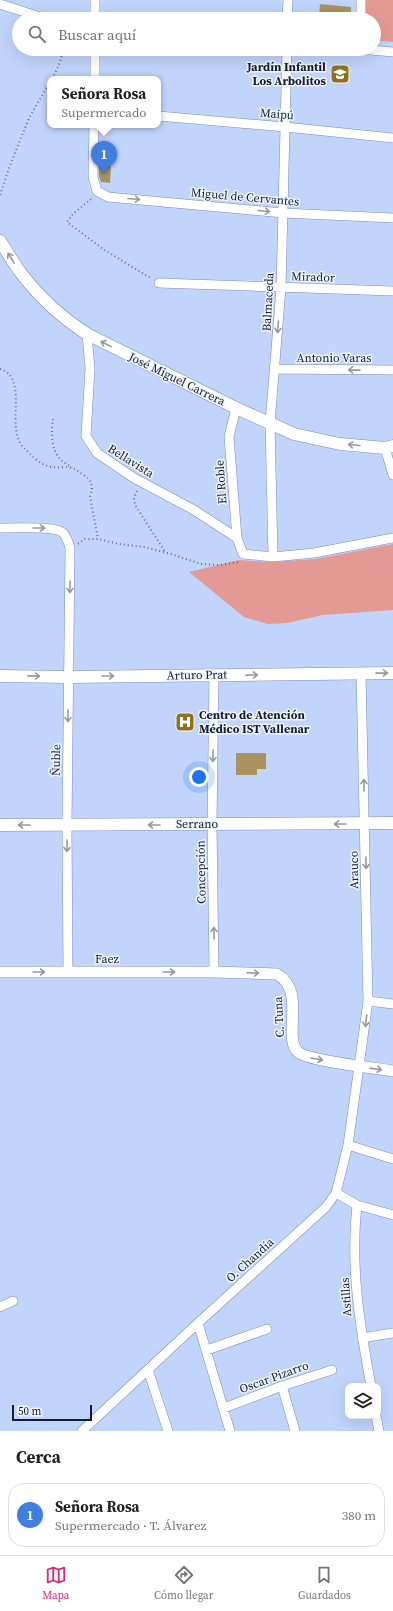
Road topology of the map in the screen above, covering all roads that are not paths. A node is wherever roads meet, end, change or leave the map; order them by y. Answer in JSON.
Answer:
{"nodes":[{"id":1,"x":95,"y":0,"type":"edge"},
{"id":2,"x":288,"y":0,"type":"edge"},
{"id":3,"x":361,"y":0,"type":"edge"},
{"id":4,"x":0,"y":4,"type":"edge"},
{"id":5,"x":25,"y":12,"type":"edge"},
{"id":6,"x":95,"y":12,"type":"edge"},
{"id":7,"x":287,"y":12,"type":"edge"},
{"id":8,"x":361,"y":12,"type":"edge"},
{"id":9,"x":381,"y":51,"type":"edge"},
{"id":10,"x":393,"y":52,"type":"edge"},
{"id":11,"x":95,"y":56,"type":"edge"},
{"id":12,"x":287,"y":56,"type":"edge"},
{"id":13,"x":95,"y":76,"type":"edge"},
{"id":14,"x":161,"y":116,"type":"edge"},
{"id":15,"x":285,"y":127,"type":"junction"},
{"id":16,"x":94,"y":128,"type":"edge"},
{"id":17,"x":393,"y":138,"type":"edge"},
{"id":18,"x":283,"y":213,"type":"junction"},
{"id":19,"x":393,"y":218,"type":"edge"},
{"id":20,"x":0,"y":241,"type":"edge"},
{"id":21,"x":160,"y":284,"type":"road end"},
{"id":22,"x":281,"y":288,"type":"junction"},
{"id":23,"x":393,"y":291,"type":"edge"},
{"id":24,"x":87,"y":334,"type":"junction"},
{"id":25,"x":275,"y":369,"type":"junction"},
{"id":26,"x":393,"y":370,"type":"edge"},
{"id":27,"x":236,"y":408,"type":"junction"},
{"id":28,"x":270,"y":423,"type":"junction"},
{"id":29,"x":389,"y":447,"type":"edge"},
{"id":30,"x":393,"y":475,"type":"edge"},
{"id":31,"x":0,"y":528,"type":"edge"},
{"id":32,"x":237,"y":538,"type":"junction"},
{"id":33,"x":393,"y":538,"type":"edge"},
{"id":34,"x":273,"y":557,"type":"junction"},
{"id":35,"x":361,"y":673,"type":"junction"},
{"id":36,"x":393,"y":673,"type":"edge"},
{"id":37,"x":214,"y":675,"type":"junction"},
{"id":38,"x":0,"y":676,"type":"edge"},
{"id":39,"x":69,"y":677,"type":"junction"},
{"id":40,"x":393,"y":823,"type":"edge"},
{"id":41,"x":212,"y":824,"type":"junction"},
{"id":42,"x":365,"y":824,"type":"junction"},
{"id":43,"x":0,"y":825,"type":"edge"},
{"id":44,"x":67,"y":825,"type":"junction"},
{"id":45,"x":0,"y":972,"type":"edge"},
{"id":46,"x":68,"y":972,"type":"junction"},
{"id":47,"x":214,"y":972,"type":"junction"},
{"id":48,"x":368,"y":1001,"type":"junction"},
{"id":49,"x":393,"y":1004,"type":"edge"},
{"id":50,"x":360,"y":1066,"type":"junction"},
{"id":51,"x":393,"y":1071,"type":"edge"},
{"id":52,"x":348,"y":1145,"type":"junction"},
{"id":53,"x":393,"y":1159,"type":"edge"},
{"id":54,"x":336,"y":1193,"type":"junction"},
{"id":55,"x":357,"y":1205,"type":"junction"},
{"id":56,"x":393,"y":1215,"type":"edge"},
{"id":57,"x":13,"y":1301,"type":"dead end"},
{"id":58,"x":0,"y":1308,"type":"edge"},
{"id":59,"x":198,"y":1323,"type":"junction"},
{"id":60,"x":267,"y":1329,"type":"dead end"},
{"id":61,"x":393,"y":1332,"type":"edge"},
{"id":62,"x":362,"y":1338,"type":"junction"},
{"id":63,"x":207,"y":1350,"type":"junction"},
{"id":64,"x":148,"y":1370,"type":"junction"},
{"id":65,"x":332,"y":1370,"type":"dead end"},
{"id":66,"x":370,"y":1383,"type":"edge"},
{"id":67,"x":282,"y":1386,"type":"junction"},
{"id":68,"x":224,"y":1408,"type":"junction"},
{"id":69,"x":377,"y":1419,"type":"edge"},
{"id":70,"x":82,"y":1431,"type":"edge"},
{"id":71,"x":168,"y":1431,"type":"edge"},
{"id":72,"x":230,"y":1431,"type":"edge"},
{"id":73,"x":295,"y":1431,"type":"edge"},
{"id":74,"x":379,"y":1431,"type":"edge"}],
"edges":[{"from":1,"to":6,"type":"street"},
{"from":2,"to":7,"type":"street"},
{"from":3,"to":8,"type":"street"},
{"from":4,"to":5,"type":"street"},
{"from":9,"to":10,"type":"street"},
{"from":11,"to":13,"type":"street"},
{"from":12,"to":15,"type":"street","name":"Balmaceda"},
{"from":14,"to":15,"type":"street","name":"Maipú"},
{"from":15,"to":17,"type":"street","name":"Maipú"},
{"from":15,"to":18,"type":"street","name":"Balmaceda"},
{"from":16,"to":18,"type":"street","name":"Miguel de Cervantes","one_way":true},
{"from":18,"to":19,"type":"street","name":"Miguel de Cervantes"},
{"from":18,"to":22,"type":"street","name":"Balmaceda"},
{"from":24,"to":20,"type":"main road","name":"José Miguel Carrera","one_way":true},
{"from":21,"to":22,"type":"street","name":"Mirador"},
{"from":22,"to":23,"type":"street","name":"Mirador"},
{"from":22,"to":25,"type":"street","name":"Balmaceda","one_way":true},
{"from":27,"to":24,"type":"main road","name":"José Miguel Carrera","one_way":true},
{"from":24,"to":32,"type":"street","name":"Bellavista"},
{"from":26,"to":25,"type":"street","name":"Antonio Varas","one_way":true},
{"from":25,"to":28,"type":"street","name":"Balmaceda"},
{"from":27,"to":28,"type":"main road","name":"José Miguel Carrera"},
{"from":27,"to":32,"type":"street","name":"El Roble"},
{"from":29,"to":28,"type":"main road","name":"José Miguel Carrera","one_way":true},
{"from":28,"to":34,"type":"street","name":"Balmaceda"},
{"from":29,"to":30,"type":"street"},
{"from":31,"to":39,"type":"street","name":"Ñuble","one_way":true},
{"from":32,"to":34,"type":"street","name":"El Roble"},
{"from":33,"to":34,"type":"street"},
{"from":35,"to":36,"type":"main road","name":"Arturo Prat","one_way":true},
{"from":37,"to":35,"type":"main road","name":"Arturo Prat","one_way":true},
{"from":42,"to":35,"type":"street","name":"Arauco","one_way":true},
{"from":39,"to":37,"type":"main road","name":"Arturo Prat","one_way":true},
{"from":37,"to":41,"type":"street","name":"Concepción","one_way":true},
{"from":38,"to":39,"type":"main road","name":"Arturo Prat","one_way":true},
{"from":39,"to":44,"type":"street","name":"Ñuble","one_way":true},
{"from":40,"to":42,"type":"main road","name":"Serrano"},
{"from":42,"to":41,"type":"main road","name":"Serrano","one_way":true},
{"from":41,"to":44,"type":"main road","name":"Serrano","one_way":true},
{"from":47,"to":41,"type":"street","name":"Concepción","one_way":true},
{"from":42,"to":48,"type":"street","name":"Arauco","one_way":true},
{"from":44,"to":43,"type":"main road","name":"Serrano","one_way":true},
{"from":44,"to":46,"type":"street","name":"Ñuble","one_way":true},
{"from":45,"to":46,"type":"street","name":"Faez","one_way":true},
{"from":46,"to":47,"type":"street","name":"Faez","one_way":true},
{"from":47,"to":50,"type":"street","name":"C. Tuna","one_way":true},
{"from":48,"to":49,"type":"street"},
{"from":48,"to":50,"type":"street","name":"Arauco","one_way":true},
{"from":50,"to":51,"type":"street","name":"C. Tuna","one_way":true},
{"from":50,"to":52,"type":"street","name":"O. Chandía"},
{"from":52,"to":53,"type":"street"},
{"from":52,"to":54,"type":"street","name":"O. Chandía"},
{"from":54,"to":55,"type":"street"},
{"from":54,"to":59,"type":"street","name":"O. Chandía"},
{"from":55,"to":56,"type":"street"},
{"from":55,"to":62,"type":"street","name":"Astillas"},
{"from":57,"to":58,"type":"street"},
{"from":59,"to":63,"type":"street"},
{"from":59,"to":64,"type":"street","name":"O. Chandía"},
{"from":60,"to":63,"type":"street"},
{"from":61,"to":62,"type":"street"},
{"from":62,"to":66,"type":"street","name":"Astillas"},
{"from":63,"to":68,"type":"street"},
{"from":64,"to":70,"type":"street","name":"O. Chandía"},
{"from":64,"to":71,"type":"street"},
{"from":65,"to":67,"type":"street","name":"Oscar Pizarro"},
{"from":67,"to":68,"type":"street","name":"Oscar Pizarro"},
{"from":67,"to":73,"type":"street"},
{"from":68,"to":72,"type":"street"},
{"from":69,"to":74,"type":"street"}]}
